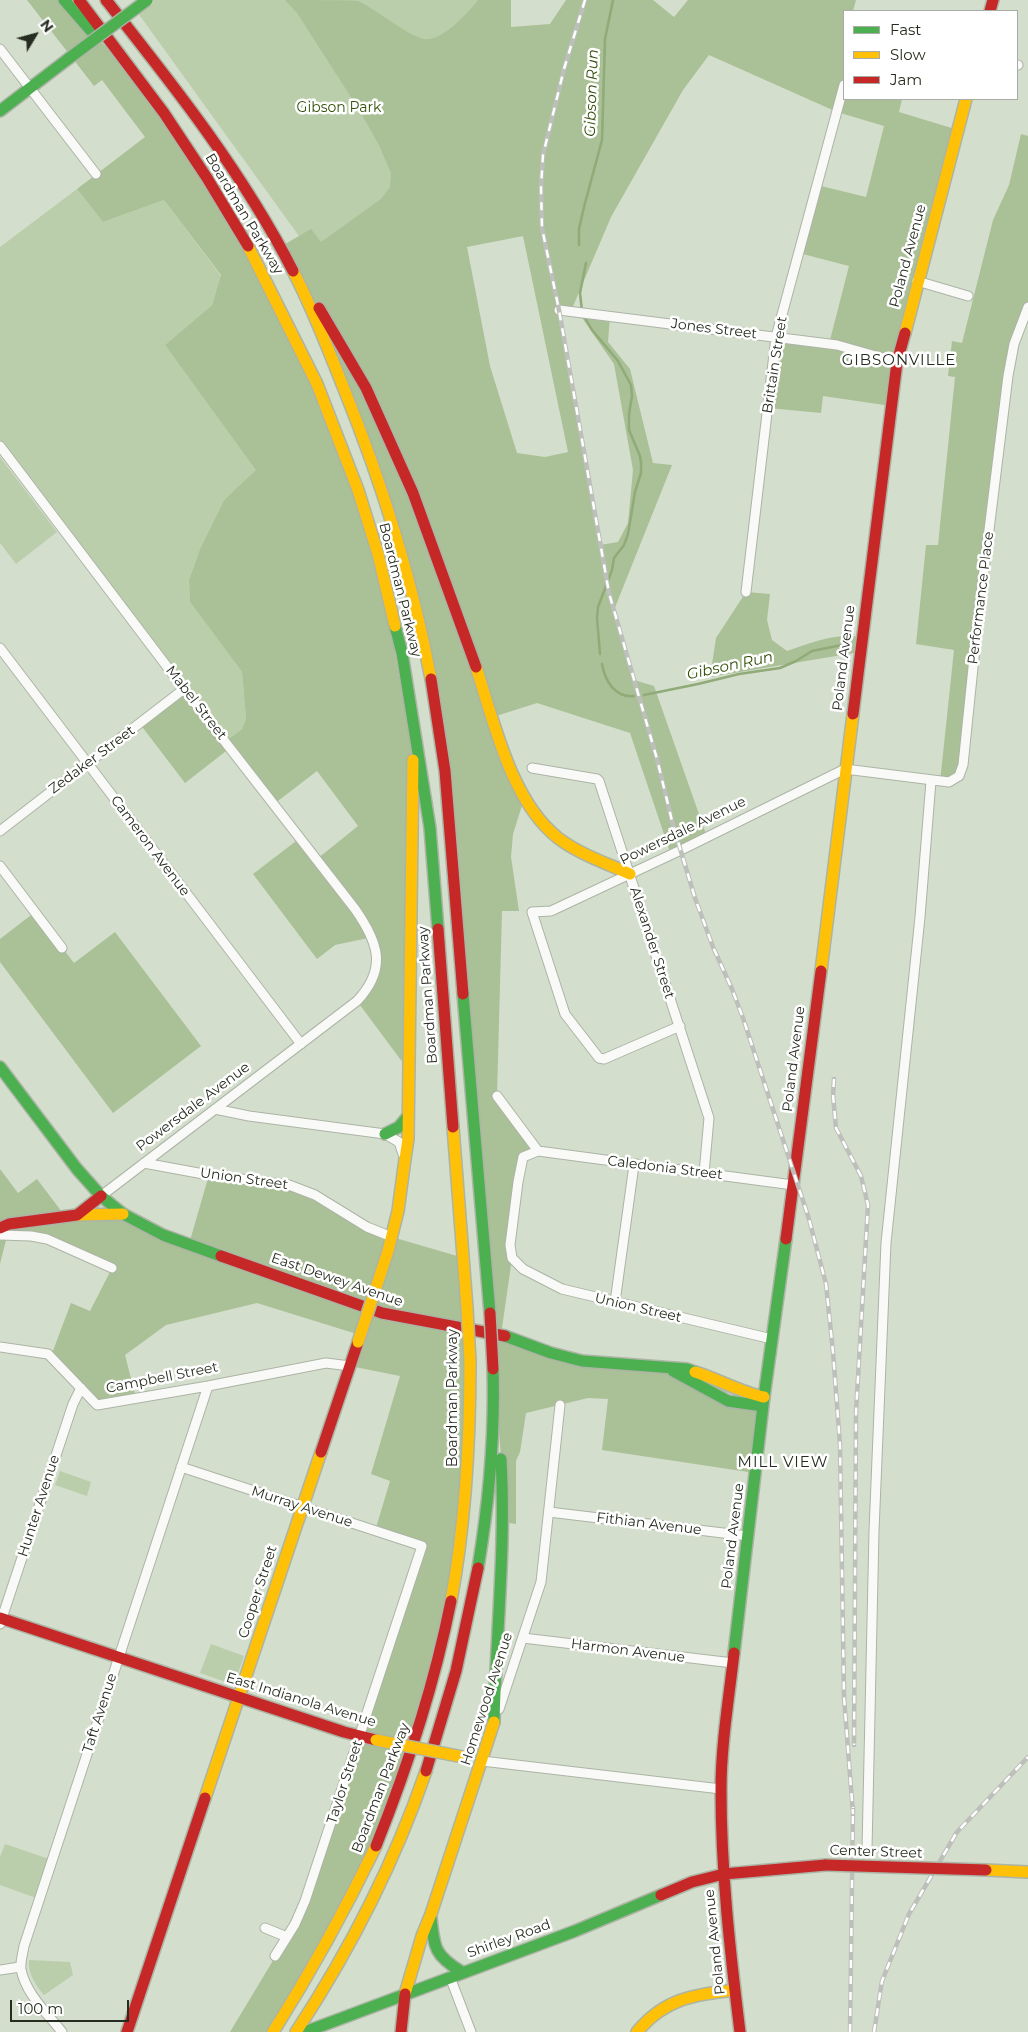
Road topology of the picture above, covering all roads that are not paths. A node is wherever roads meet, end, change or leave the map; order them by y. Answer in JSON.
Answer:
{"nodes":[{"id":1,"x":64,"y":0,"type":"edge"},
{"id":2,"x":79,"y":0,"type":"edge"},
{"id":3,"x":106,"y":0,"type":"edge"},
{"id":4,"x":112,"y":0,"type":"edge"},
{"id":5,"x":147,"y":0,"type":"edge"},
{"id":6,"x":132,"y":33,"type":"junction"},
{"id":7,"x":0,"y":49,"type":"edge"},
{"id":8,"x":30,"y":88,"type":"junction"},
{"id":9,"x":843,"y":89,"type":"edge"},
{"id":10,"x":966,"y":100,"type":"edge"},
{"id":11,"x":0,"y":111,"type":"edge"},
{"id":12,"x":164,"y":114,"type":"junction"},
{"id":13,"x":96,"y":174,"type":"dead end"},
{"id":14,"x":275,"y":238,"type":"junction"},
{"id":15,"x":917,"y":281,"type":"junction"},
{"id":16,"x":968,"y":296,"type":"dead end"},
{"id":17,"x":1028,"y":307,"type":"edge"},
{"id":18,"x":559,"y":310,"type":"dead end"},
{"id":19,"x":776,"y":337,"type":"junction"},
{"id":20,"x":896,"y":362,"type":"junction"},
{"id":21,"x":0,"y":446,"type":"edge"},
{"id":22,"x":746,"y":592,"type":"dead end"},
{"id":23,"x":0,"y":648,"type":"edge"},
{"id":24,"x":184,"y":689,"type":"junction"},
{"id":25,"x":410,"y":698,"type":"junction"},
{"id":26,"x":88,"y":764,"type":"junction"},
{"id":27,"x":532,"y":768,"type":"dead end"},
{"id":28,"x":845,"y":769,"type":"junction"},
{"id":29,"x":931,"y":781,"type":"junction"},
{"id":30,"x":0,"y":831,"type":"edge"},
{"id":31,"x":0,"y":866,"type":"edge"},
{"id":32,"x":630,"y":874,"type":"junction"},
{"id":33,"x":62,"y":948,"type":"dead end"},
{"id":34,"x":376,"y":966,"type":"joint"},
{"id":35,"x":680,"y":1026,"type":"junction"},
{"id":36,"x":301,"y":1044,"type":"junction"},
{"id":37,"x":0,"y":1067,"type":"edge"},
{"id":38,"x":497,"y":1096,"type":"dead end"},
{"id":39,"x":215,"y":1109,"type":"junction"},
{"id":40,"x":408,"y":1116,"type":"junction"},
{"id":41,"x":385,"y":1134,"type":"junction"},
{"id":42,"x":538,"y":1151,"type":"junction"},
{"id":43,"x":405,"y":1159,"type":"junction"},
{"id":44,"x":144,"y":1163,"type":"junction"},
{"id":45,"x":634,"y":1164,"type":"junction"},
{"id":46,"x":704,"y":1174,"type":"junction"},
{"id":47,"x":793,"y":1185,"type":"junction"},
{"id":48,"x":101,"y":1196,"type":"junction"},
{"id":49,"x":123,"y":1214,"type":"junction"},
{"id":50,"x":77,"y":1215,"type":"junction"},
{"id":51,"x":0,"y":1228,"type":"edge"},
{"id":52,"x":0,"y":1236,"type":"edge"},
{"id":53,"x":392,"y":1237,"type":"junction"},
{"id":54,"x":112,"y":1268,"type":"dead end"},
{"id":55,"x":615,"y":1302,"type":"junction"},
{"id":56,"x":772,"y":1339,"type":"junction"},
{"id":57,"x":0,"y":1347,"type":"edge"},
{"id":58,"x":350,"y":1366,"type":"junction"},
{"id":59,"x":667,"y":1368,"type":"junction"},
{"id":60,"x":494,"y":1384,"type":"junction"},
{"id":61,"x":208,"y":1386,"type":"junction"},
{"id":62,"x":81,"y":1388,"type":"junction"},
{"id":63,"x":764,"y":1401,"type":"junction"},
{"id":64,"x":560,"y":1405,"type":"dead end"},
{"id":65,"x":182,"y":1467,"type":"junction"},
{"id":66,"x":303,"y":1507,"type":"junction"},
{"id":67,"x":549,"y":1512,"type":"junction"},
{"id":68,"x":748,"y":1536,"type":"junction"},
{"id":69,"x":422,"y":1546,"type":"joint"},
{"id":70,"x":1,"y":1620,"type":"edge"},
{"id":71,"x":523,"y":1638,"type":"junction"},
{"id":72,"x":119,"y":1658,"type":"junction"},
{"id":73,"x":733,"y":1663,"type":"junction"},
{"id":74,"x":239,"y":1697,"type":"junction"},
{"id":75,"x":494,"y":1722,"type":"junction"},
{"id":76,"x":360,"y":1736,"type":"junction"},
{"id":77,"x":482,"y":1761,"type":"junction"},
{"id":78,"x":721,"y":1789,"type":"junction"},
{"id":79,"x":867,"y":1849,"type":"dead end"},
{"id":80,"x":1028,"y":1872,"type":"edge"},
{"id":81,"x":724,"y":1874,"type":"junction"},
{"id":82,"x":431,"y":1914,"type":"junction"},
{"id":83,"x":265,"y":1928,"type":"dead end"},
{"id":84,"x":287,"y":1937,"type":"junction"},
{"id":85,"x":275,"y":1956,"type":"dead end"},
{"id":86,"x":20,"y":1967,"type":"junction"},
{"id":87,"x":0,"y":1970,"type":"edge"},
{"id":88,"x":462,"y":1972,"type":"junction"},
{"id":89,"x":450,"y":1976,"type":"junction"},
{"id":90,"x":735,"y":1990,"type":"junction"},
{"id":91,"x":405,"y":1994,"type":"junction"},
{"id":92,"x":62,"y":2032,"type":"edge"},
{"id":93,"x":127,"y":2032,"type":"edge"},
{"id":94,"x":273,"y":2032,"type":"edge"},
{"id":95,"x":296,"y":2032,"type":"edge"},
{"id":96,"x":304,"y":2032,"type":"edge"},
{"id":97,"x":401,"y":2032,"type":"edge"},
{"id":98,"x":471,"y":2032,"type":"edge"},
{"id":99,"x":637,"y":2032,"type":"edge"},
{"id":100,"x":740,"y":2032,"type":"edge"}],
"edges":[{"from":1,"to":12,"type":"main road"},
{"from":2,"to":12,"type":"main road","name":"Boardman Parkway"},
{"from":3,"to":6,"type":"main road","name":"Boardman Parkway"},
{"from":4,"to":6,"type":"main road"},
{"from":5,"to":8,"type":"main road","bridge":true},
{"from":6,"to":14,"type":"main road","name":"Boardman Parkway"},
{"from":7,"to":8,"type":"street"},
{"from":8,"to":11,"type":"main road"},
{"from":8,"to":13,"type":"street"},
{"from":9,"to":19,"type":"street","name":"Brittain Street"},
{"from":10,"to":15,"type":"main road","name":"Poland Avenue"},
{"from":12,"to":25,"type":"main road","name":"Boardman Parkway"},
{"from":14,"to":32,"type":"main road"},
{"from":14,"to":60,"type":"main road","name":"Boardman Parkway","bridge":true},
{"from":15,"to":16,"type":"street"},
{"from":15,"to":20,"type":"main road","name":"Poland Avenue"},
{"from":17,"to":29,"type":"street","name":"Performance Place"},
{"from":18,"to":19,"type":"street","name":"Jones Street"},
{"from":19,"to":20,"type":"street","name":"Jones Street"},
{"from":19,"to":22,"type":"street","name":"Brittain Street"},
{"from":20,"to":28,"type":"main road","name":"Poland Avenue"},
{"from":21,"to":24,"type":"street","name":"Mabel Street"},
{"from":23,"to":26,"type":"street","name":"Cameron Avenue"},
{"from":24,"to":26,"type":"street","name":"Zedaker Street"},
{"from":24,"to":34,"type":"street","name":"Mabel Street"},
{"from":25,"to":40,"type":"main road","name":"Cooper Street"},
{"from":25,"to":94,"type":"main road","name":"Boardman Parkway","bridge":true},
{"from":26,"to":30,"type":"street","name":"Zedaker Street"},
{"from":26,"to":36,"type":"street","name":"Cameron Avenue"},
{"from":27,"to":32,"type":"street","name":"Alexander Street"},
{"from":28,"to":29,"type":"street","name":"Performance Place"},
{"from":28,"to":32,"type":"street","name":"Powersdale Avenue"},
{"from":28,"to":47,"type":"main road","name":"Poland Avenue"},
{"from":29,"to":79,"type":"street"},
{"from":31,"to":33,"type":"street"},
{"from":32,"to":35,"type":"street","name":"Alexander Street"},
{"from":32,"to":35,"type":"street","name":"Powersdale Avenue"},
{"from":34,"to":36,"type":"street","name":"Powersdale Avenue"},
{"from":35,"to":46,"type":"street","name":"Alexander Street"},
{"from":36,"to":39,"type":"street","name":"Powersdale Avenue"},
{"from":37,"to":48,"type":"main road","name":"East Dewey Avenue"},
{"from":38,"to":42,"type":"street"},
{"from":39,"to":41,"type":"street"},
{"from":39,"to":44,"type":"street","name":"Powersdale Avenue"},
{"from":40,"to":41,"type":"main road"},
{"from":40,"to":43,"type":"main road","name":"Cooper Street"},
{"from":41,"to":43,"type":"street"},
{"from":42,"to":45,"type":"street","name":"Caledonia Street"},
{"from":42,"to":55,"type":"street","name":"Union Street"},
{"from":43,"to":53,"type":"main road","name":"Cooper Street"},
{"from":44,"to":48,"type":"street","name":"Powersdale Avenue"},
{"from":44,"to":53,"type":"street","name":"Union Street"},
{"from":45,"to":46,"type":"street","name":"Caledonia Street"},
{"from":45,"to":55,"type":"street"},
{"from":46,"to":47,"type":"street","name":"Caledonia Street"},
{"from":47,"to":56,"type":"main road","name":"Poland Avenue"},
{"from":48,"to":49,"type":"main road","name":"East Dewey Avenue"},
{"from":48,"to":50,"type":"main road","name":"Powersdale Avenue"},
{"from":49,"to":50,"type":"main road"},
{"from":49,"to":59,"type":"main road","name":"East Dewey Avenue"},
{"from":50,"to":51,"type":"main road"},
{"from":52,"to":54,"type":"street"},
{"from":53,"to":58,"type":"main road","name":"Cooper Street","bridge":true},
{"from":55,"to":56,"type":"street","name":"Union Street"},
{"from":56,"to":63,"type":"main road","name":"Poland Avenue"},
{"from":57,"to":62,"type":"street","name":"Campbell Street"},
{"from":58,"to":61,"type":"street","name":"Campbell Street"},
{"from":58,"to":66,"type":"main road","name":"Cooper Street"},
{"from":59,"to":63,"type":"main road","name":"East Dewey Avenue"},
{"from":59,"to":63,"type":"main road"},
{"from":60,"to":75,"type":"main road"},
{"from":60,"to":95,"type":"main road","name":"Boardman Parkway"},
{"from":61,"to":62,"type":"street","name":"Campbell Street"},
{"from":61,"to":65,"type":"street","name":"Taft Avenue"},
{"from":62,"to":70,"type":"street","name":"Hunter Avenue"},
{"from":63,"to":68,"type":"main road","name":"Poland Avenue"},
{"from":64,"to":67,"type":"street","name":"Homewood Avenue"},
{"from":65,"to":66,"type":"street","name":"Murray Avenue"},
{"from":65,"to":72,"type":"street","name":"Taft Avenue"},
{"from":66,"to":69,"type":"street","name":"Murray Avenue"},
{"from":66,"to":74,"type":"main road","name":"Cooper Street"},
{"from":67,"to":68,"type":"street","name":"Fithian Avenue"},
{"from":67,"to":71,"type":"street","name":"Homewood Avenue"},
{"from":68,"to":73,"type":"main road","name":"Poland Avenue"},
{"from":69,"to":76,"type":"street","name":"Taylor Street"},
{"from":70,"to":72,"type":"main road","name":"East Indianola Avenue"},
{"from":71,"to":73,"type":"street","name":"Harmon Avenue"},
{"from":71,"to":75,"type":"street","name":"Homewood Avenue"},
{"from":72,"to":74,"type":"main road","name":"East Indianola Avenue"},
{"from":72,"to":86,"type":"street","name":"Taft Avenue"},
{"from":73,"to":78,"type":"main road","name":"Poland Avenue"},
{"from":74,"to":76,"type":"main road","name":"East Indianola Avenue"},
{"from":74,"to":93,"type":"main road","name":"Cooper Street"},
{"from":75,"to":77,"type":"main road","name":"Homewood Avenue"},
{"from":76,"to":77,"type":"main road","name":"East Indianola Avenue","bridge":true},
{"from":76,"to":84,"type":"street","name":"Taylor Street"},
{"from":77,"to":78,"type":"street","name":"East Indianola Avenue"},
{"from":77,"to":82,"type":"main road","name":"Homewood Avenue"},
{"from":78,"to":81,"type":"main road","name":"Poland Avenue"},
{"from":80,"to":81,"type":"main road","name":"Center Street","bridge":true},
{"from":81,"to":88,"type":"main road","name":"Shirley Road"},
{"from":81,"to":90,"type":"main road","name":"Poland Avenue"},
{"from":82,"to":88,"type":"main road"},
{"from":82,"to":91,"type":"main road","name":"Homewood Avenue"},
{"from":83,"to":84,"type":"street"},
{"from":84,"to":85,"type":"street","name":"Taylor Street"},
{"from":86,"to":87,"type":"street"},
{"from":86,"to":92,"type":"street"},
{"from":88,"to":89,"type":"main road","name":"Shirley Road"},
{"from":89,"to":91,"type":"main road","name":"Shirley Road"},
{"from":89,"to":98,"type":"street"},
{"from":90,"to":99,"type":"main road"},
{"from":90,"to":100,"type":"main road","name":"Poland Avenue"},
{"from":91,"to":96,"type":"main road","name":"Shirley Road"},
{"from":91,"to":97,"type":"main road","name":"Homewood Avenue"}]}
